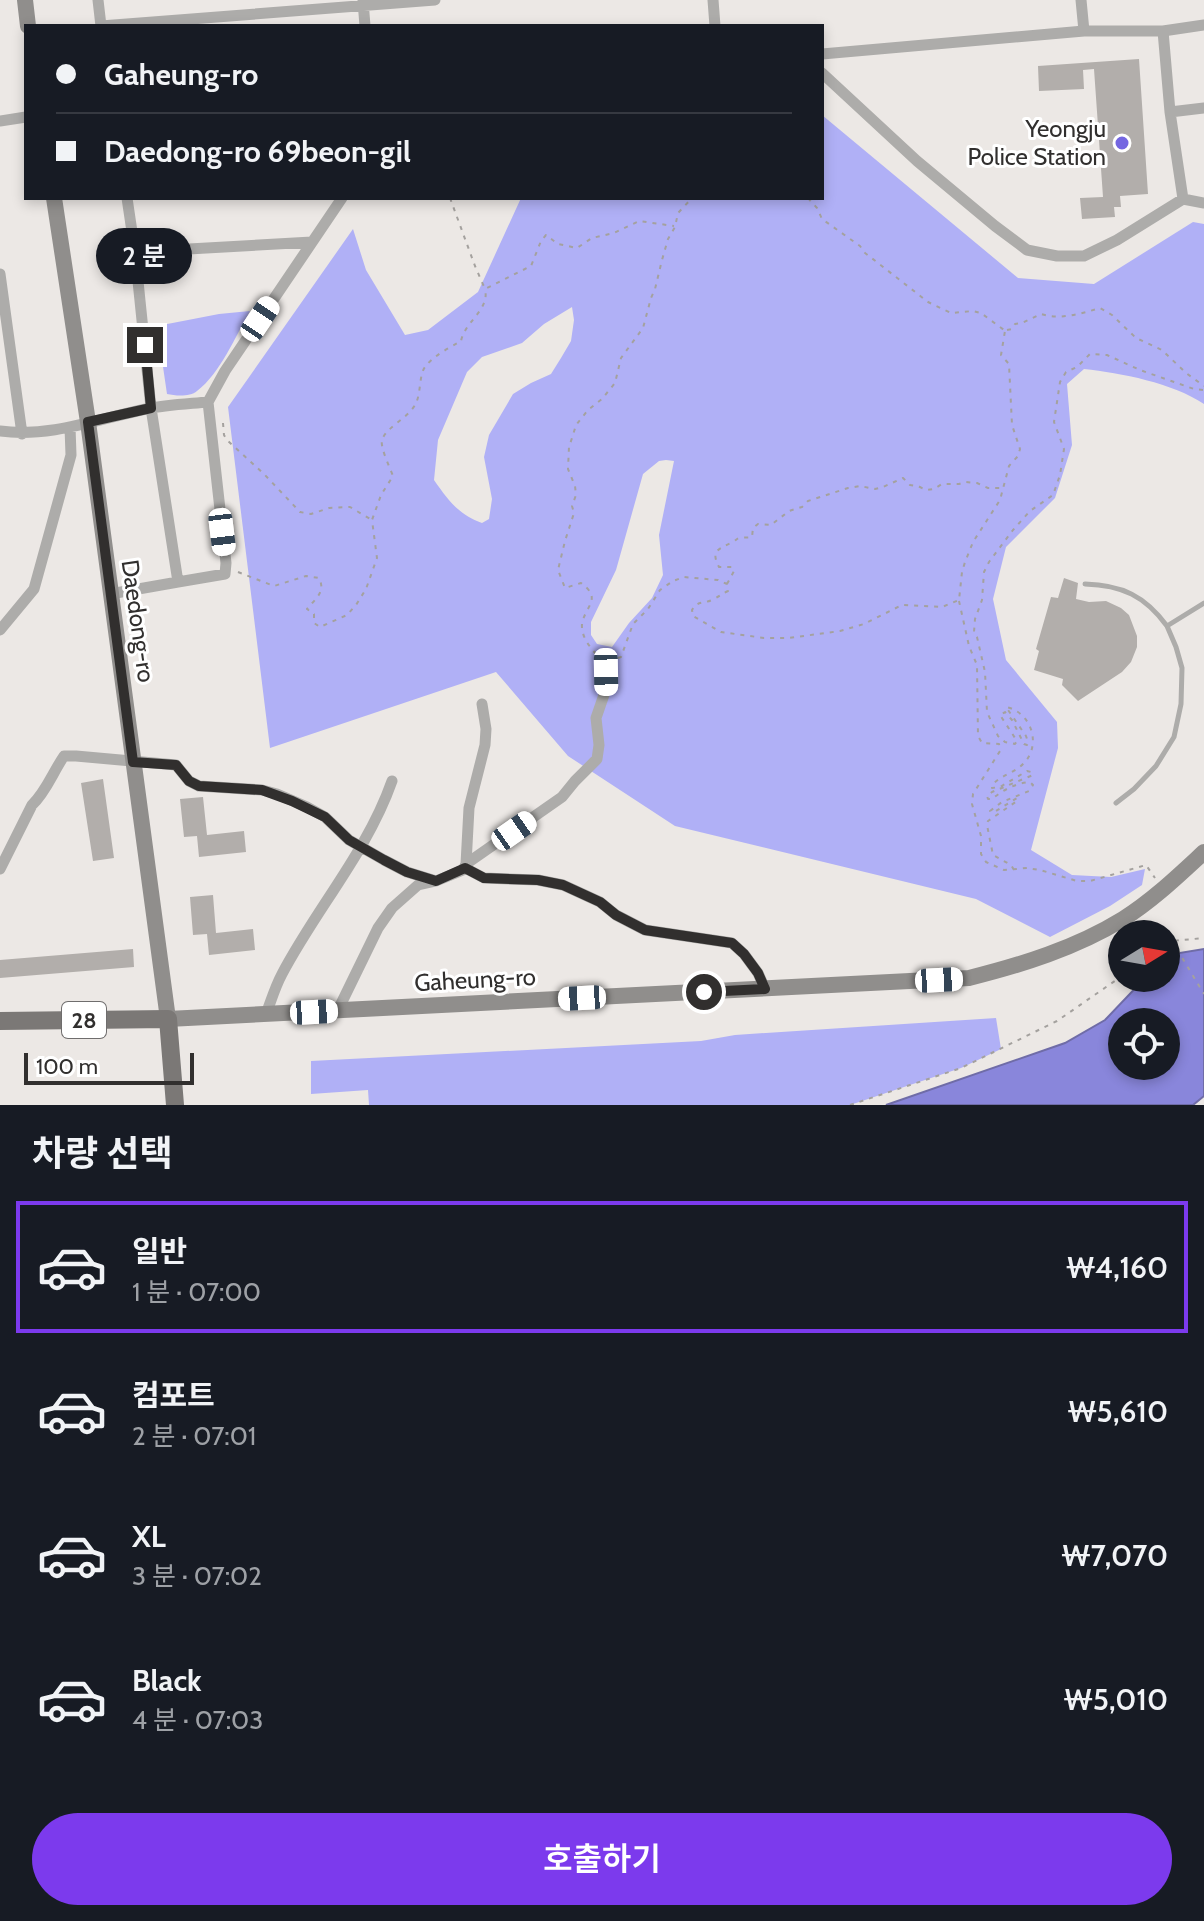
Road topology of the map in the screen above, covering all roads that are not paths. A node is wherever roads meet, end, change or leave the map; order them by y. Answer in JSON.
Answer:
{"nodes":[{"id":1,"x":25,"y":0,"type":"edge"},
{"id":2,"x":98,"y":0,"type":"edge"},
{"id":3,"x":435,"y":0,"type":"edge"},
{"id":4,"x":713,"y":0,"type":"edge"},
{"id":5,"x":1081,"y":0,"type":"edge"},
{"id":6,"x":363,"y":3,"type":"edge"},
{"id":7,"x":28,"y":24,"type":"edge"},
{"id":8,"x":101,"y":24,"type":"edge"},
{"id":9,"x":124,"y":24,"type":"edge"},
{"id":10,"x":365,"y":24,"type":"edge"},
{"id":11,"x":715,"y":24,"type":"edge"},
{"id":12,"x":1204,"y":25,"type":"edge"},
{"id":13,"x":1084,"y":31,"type":"junction"},
{"id":14,"x":1163,"y":31,"type":"junction"},
{"id":15,"x":824,"y":54,"type":"edge"},
{"id":16,"x":824,"y":75,"type":"edge"},
{"id":17,"x":1204,"y":108,"type":"edge"},
{"id":18,"x":1170,"y":112,"type":"junction"},
{"id":19,"x":24,"y":117,"type":"edge"},
{"id":20,"x":0,"y":121,"type":"edge"},
{"id":21,"x":1183,"y":199,"type":"junction"},
{"id":22,"x":54,"y":200,"type":"edge"},
{"id":23,"x":127,"y":200,"type":"edge"},
{"id":24,"x":341,"y":200,"type":"edge"},
{"id":25,"x":1204,"y":203,"type":"edge"},
{"id":26,"x":312,"y":242,"type":"junction"},
{"id":27,"x":135,"y":252,"type":"junction"},
{"id":28,"x":0,"y":274,"type":"edge"},
{"id":29,"x":208,"y":406,"type":"junction"},
{"id":30,"x":151,"y":408,"type":"junction"},
{"id":31,"x":88,"y":422,"type":"junction"},
{"id":32,"x":70,"y":427,"type":"junction"},
{"id":33,"x":0,"y":431,"type":"edge"},
{"id":34,"x":22,"y":434,"type":"junction"},
{"id":35,"x":178,"y":582,"type":"junction"},
{"id":36,"x":1085,"y":584,"type":"dead end"},
{"id":37,"x":110,"y":594,"type":"junction"},
{"id":38,"x":1204,"y":603,"type":"edge"},
{"id":39,"x":1167,"y":626,"type":"junction"},
{"id":40,"x":0,"y":630,"type":"edge"},
{"id":41,"x":606,"y":657,"type":"road end"},
{"id":42,"x":482,"y":704,"type":"dead end"},
{"id":43,"x":133,"y":762,"type":"junction"},
{"id":44,"x":392,"y":781,"type":"dead end"},
{"id":45,"x":1116,"y":803,"type":"dead end"},
{"id":46,"x":361,"y":846,"type":"junction"},
{"id":47,"x":1204,"y":852,"type":"edge"},
{"id":48,"x":466,"y":866,"type":"junction"},
{"id":49,"x":0,"y":869,"type":"edge"},
{"id":50,"x":436,"y":881,"type":"junction"},
{"id":51,"x":765,"y":989,"type":"junction"},
{"id":52,"x":338,"y":1010,"type":"junction"},
{"id":53,"x":266,"y":1014,"type":"junction"},
{"id":54,"x":168,"y":1019,"type":"junction"},
{"id":55,"x":0,"y":1021,"type":"edge"},
{"id":56,"x":175,"y":1105,"type":"edge"}],
"edges":[{"from":1,"to":7,"type":"main road"},
{"from":2,"to":8,"type":"street"},
{"from":3,"to":6,"type":"street"},
{"from":4,"to":11,"type":"street"},
{"from":5,"to":13,"type":"street"},
{"from":6,"to":9,"type":"street"},
{"from":6,"to":10,"type":"street"},
{"from":12,"to":14,"type":"street"},
{"from":13,"to":14,"type":"street"},
{"from":13,"to":15,"type":"street"},
{"from":14,"to":18,"type":"street"},
{"from":16,"to":21,"type":"street"},
{"from":17,"to":18,"type":"street"},
{"from":18,"to":21,"type":"street"},
{"from":19,"to":20,"type":"street"},
{"from":21,"to":25,"type":"street"},
{"from":22,"to":31,"type":"main road","name":"Daedong-ro"},
{"from":23,"to":27,"type":"street"},
{"from":24,"to":26,"type":"street"},
{"from":26,"to":27,"type":"street"},
{"from":26,"to":29,"type":"street"},
{"from":27,"to":30,"type":"street"},
{"from":28,"to":34,"type":"street"},
{"from":29,"to":30,"type":"street"},
{"from":29,"to":35,"type":"street"},
{"from":30,"to":31,"type":"street"},
{"from":30,"to":35,"type":"street"},
{"from":31,"to":32,"type":"street"},
{"from":31,"to":37,"type":"main road","name":"Daedong-ro"},
{"from":32,"to":34,"type":"street"},
{"from":32,"to":40,"type":"street"},
{"from":33,"to":34,"type":"street"},
{"from":35,"to":37,"type":"street"},
{"from":36,"to":39,"type":"lane"},
{"from":37,"to":43,"type":"main road","name":"Daedong-ro"},
{"from":38,"to":39,"type":"lane"},
{"from":39,"to":45,"type":"lane"},
{"from":41,"to":48,"type":"street"},
{"from":42,"to":48,"type":"street"},
{"from":43,"to":46,"type":"street"},
{"from":43,"to":49,"type":"street"},
{"from":43,"to":54,"type":"main road","name":"Daedong-ro"},
{"from":44,"to":46,"type":"street"},
{"from":46,"to":50,"type":"street"},
{"from":46,"to":53,"type":"street"},
{"from":47,"to":51,"type":"main road","name":"Gaheung-ro"},
{"from":48,"to":50,"type":"street"},
{"from":48,"to":51,"type":"street"},
{"from":50,"to":52,"type":"street"},
{"from":51,"to":52,"type":"main road","name":"Gaheung-ro"},
{"from":52,"to":53,"type":"main road","name":"Gaheung-ro"},
{"from":53,"to":54,"type":"main road","name":"Gaheung-ro"},
{"from":54,"to":55,"type":"main road","name":"Gaheung-ro","number":"28"},
{"from":54,"to":56,"type":"main road","name":"Daedong-ro"}]}
